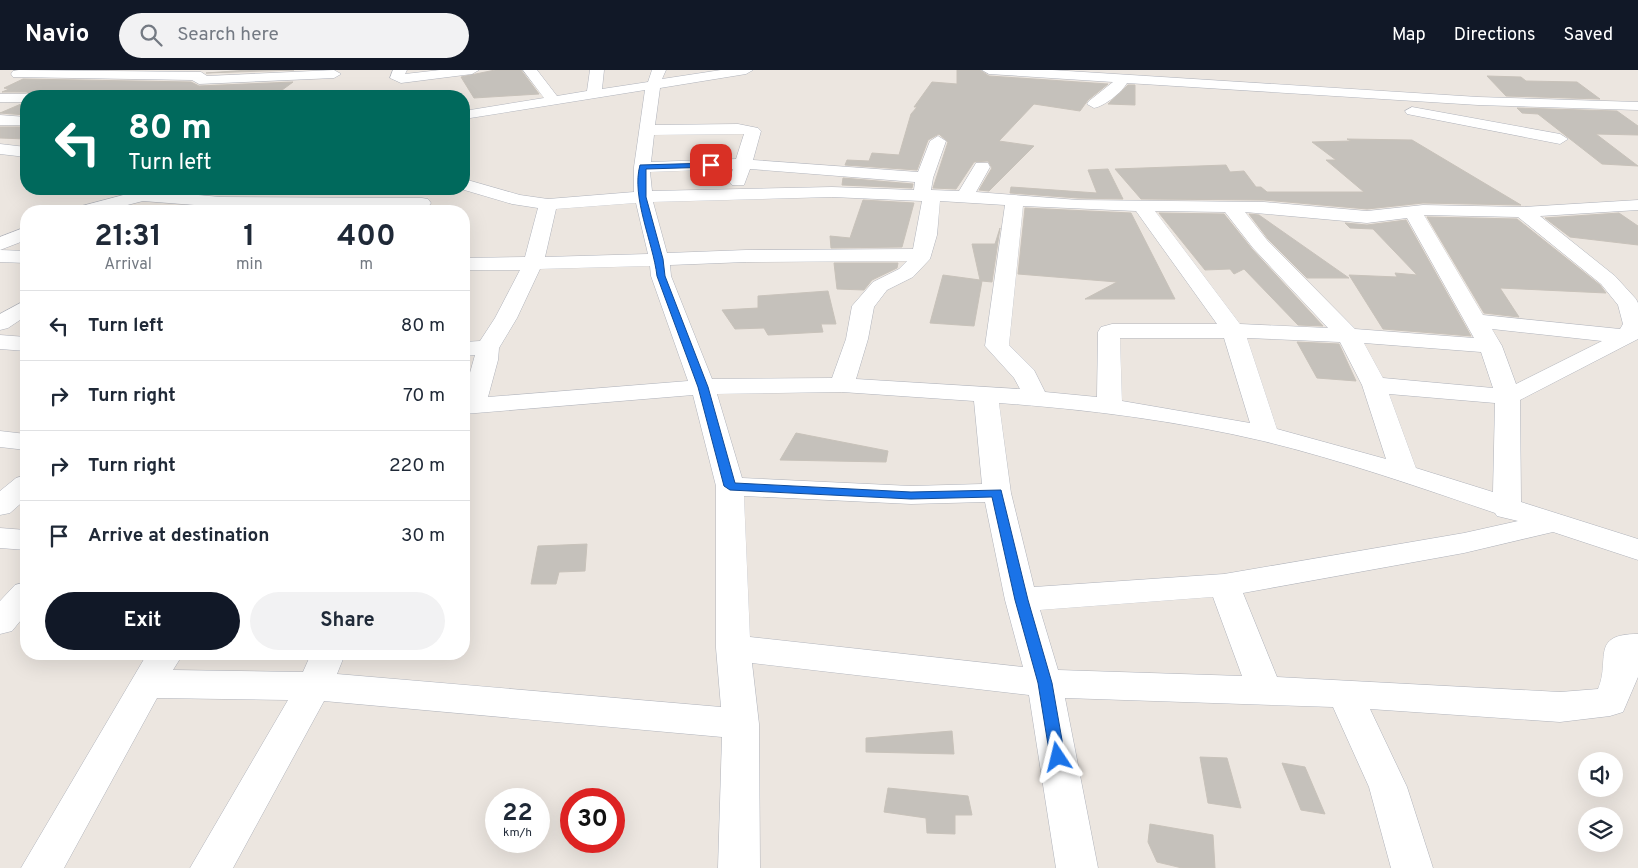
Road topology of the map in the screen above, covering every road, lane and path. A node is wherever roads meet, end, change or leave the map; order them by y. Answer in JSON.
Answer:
{"nodes":[{"id":1,"x":156,"y":70,"type":"edge"},
{"id":2,"x":400,"y":70,"type":"edge"},
{"id":3,"x":472,"y":70,"type":"edge"},
{"id":4,"x":530,"y":70,"type":"edge"},
{"id":5,"x":597,"y":70,"type":"edge"},
{"id":6,"x":746,"y":70,"type":"edge"},
{"id":7,"x":989,"y":70,"type":"edge"},
{"id":8,"x":336,"y":72,"type":"edge"},
{"id":9,"x":275,"y":73,"type":"edge"},
{"id":10,"x":1248,"y":73,"type":"dead end"},
{"id":11,"x":18,"y":74,"type":"edge"},
{"id":12,"x":455,"y":75,"type":"edge"},
{"id":13,"x":143,"y":77,"type":"junction"},
{"id":14,"x":656,"y":78,"type":"edge"},
{"id":15,"x":1127,"y":78,"type":"junction"},
{"id":16,"x":199,"y":79,"type":"edge"},
{"id":17,"x":321,"y":86,"type":"dead end"},
{"id":18,"x":259,"y":89,"type":"dead end"},
{"id":19,"x":123,"y":90,"type":"edge"},
{"id":20,"x":1315,"y":90,"type":"junction"},
{"id":21,"x":1336,"y":91,"type":"junction"},
{"id":22,"x":594,"y":95,"type":"junction"},
{"id":23,"x":0,"y":98,"type":"edge"},
{"id":24,"x":20,"y":98,"type":"edge"},
{"id":25,"x":554,"y":101,"type":"junction"},
{"id":26,"x":1094,"y":104,"type":"dead end"},
{"id":27,"x":1638,"y":106,"type":"edge"},
{"id":28,"x":470,"y":114,"type":"edge"},
{"id":29,"x":0,"y":120,"type":"edge"},
{"id":30,"x":20,"y":121,"type":"edge"},
{"id":31,"x":648,"y":130,"type":"junction"},
{"id":32,"x":1560,"y":139,"type":"dead end"},
{"id":33,"x":938,"y":141,"type":"dead end"},
{"id":34,"x":0,"y":149,"type":"edge"},
{"id":35,"x":20,"y":150,"type":"edge"},
{"id":36,"x":745,"y":164,"type":"junction"},
{"id":37,"x":642,"y":167,"type":"junction"},
{"id":38,"x":982,"y":167,"type":"dead end"},
{"id":39,"x":832,"y":169,"type":"junction"},
{"id":40,"x":470,"y":186,"type":"edge"},
{"id":41,"x":926,"y":190,"type":"junction"},
{"id":42,"x":832,"y":192,"type":"junction"},
{"id":43,"x":733,"y":194,"type":"junction"},
{"id":44,"x":140,"y":195,"type":"joint"},
{"id":45,"x":643,"y":197,"type":"junction"},
{"id":46,"x":965,"y":197,"type":"junction"},
{"id":47,"x":1016,"y":200,"type":"junction"},
{"id":48,"x":424,"y":201,"type":"edge"},
{"id":49,"x":548,"y":204,"type":"junction"},
{"id":50,"x":105,"y":205,"type":"edge"},
{"id":51,"x":202,"y":205,"type":"edge"},
{"id":52,"x":359,"y":205,"type":"edge"},
{"id":53,"x":1638,"y":205,"type":"edge"},
{"id":54,"x":1142,"y":206,"type":"junction"},
{"id":55,"x":1231,"y":207,"type":"junction"},
{"id":56,"x":1604,"y":207,"type":"junction"},
{"id":57,"x":1413,"y":212,"type":"junction"},
{"id":58,"x":1523,"y":212,"type":"junction"},
{"id":59,"x":1638,"y":214,"type":"edge"},
{"id":60,"x":20,"y":236,"type":"edge"},
{"id":61,"x":0,"y":244,"type":"edge"},
{"id":62,"x":921,"y":254,"type":"junction"},
{"id":63,"x":0,"y":256,"type":"edge"},
{"id":64,"x":20,"y":257,"type":"edge"},
{"id":65,"x":659,"y":259,"type":"junction"},
{"id":66,"x":470,"y":264,"type":"edge"},
{"id":67,"x":533,"y":264,"type":"junction"},
{"id":68,"x":20,"y":311,"type":"edge"},
{"id":69,"x":1476,"y":321,"type":"junction"},
{"id":70,"x":0,"y":323,"type":"edge"},
{"id":71,"x":1233,"y":331,"type":"junction"},
{"id":72,"x":1348,"y":335,"type":"junction"},
{"id":73,"x":1628,"y":337,"type":"junction"},
{"id":74,"x":0,"y":342,"type":"edge"},
{"id":75,"x":20,"y":344,"type":"edge"},
{"id":76,"x":1490,"y":346,"type":"junction"},
{"id":77,"x":487,"y":348,"type":"junction"},
{"id":78,"x":470,"y":349,"type":"edge"},
{"id":79,"x":842,"y":385,"type":"junction"},
{"id":80,"x":1374,"y":385,"type":"junction"},
{"id":81,"x":703,"y":387,"type":"junction"},
{"id":82,"x":986,"y":395,"type":"junction"},
{"id":83,"x":1508,"y":397,"type":"junction"},
{"id":84,"x":1036,"y":398,"type":"junction"},
{"id":85,"x":470,"y":401,"type":"edge"},
{"id":86,"x":470,"y":406,"type":"edge"},
{"id":87,"x":1110,"y":406,"type":"junction"},
{"id":88,"x":1266,"y":434,"type":"junction"},
{"id":89,"x":0,"y":439,"type":"edge"},
{"id":90,"x":20,"y":441,"type":"edge"},
{"id":91,"x":1404,"y":473,"type":"junction"},
{"id":92,"x":730,"y":486,"type":"junction"},
{"id":93,"x":20,"y":489,"type":"edge"},
{"id":94,"x":997,"y":493,"type":"junction"},
{"id":95,"x":0,"y":506,"type":"edge"},
{"id":96,"x":1507,"y":509,"type":"junction"},
{"id":97,"x":1554,"y":523,"type":"junction"},
{"id":98,"x":0,"y":538,"type":"edge"},
{"id":99,"x":20,"y":540,"type":"edge"},
{"id":100,"x":1638,"y":550,"type":"edge"},
{"id":101,"x":1224,"y":585,"type":"junction"},
{"id":102,"x":20,"y":600,"type":"edge"},
{"id":103,"x":1022,"y":600,"type":"junction"},
{"id":104,"x":0,"y":622,"type":"edge"},
{"id":105,"x":1638,"y":647,"type":"edge"},
{"id":106,"x":733,"y":648,"type":"junction"},
{"id":107,"x":162,"y":660,"type":"edge"},
{"id":108,"x":321,"y":670,"type":"edge"},
{"id":109,"x":1045,"y":683,"type":"junction"},
{"id":110,"x":146,"y":684,"type":"junction"},
{"id":111,"x":1266,"y":692,"type":"junction"},
{"id":112,"x":1345,"y":693,"type":"junction"},
{"id":113,"x":741,"y":724,"type":"junction"},
{"id":114,"x":42,"y":868,"type":"edge"},
{"id":115,"x":211,"y":868,"type":"edge"},
{"id":116,"x":739,"y":868,"type":"edge"},
{"id":117,"x":1077,"y":868,"type":"edge"},
{"id":118,"x":1412,"y":868,"type":"edge"}],
"edges":[{"from":1,"to":13,"type":"street"},
{"from":2,"to":12,"type":"street"},
{"from":3,"to":12,"type":"street"},
{"from":4,"to":25,"type":"street"},
{"from":5,"to":22,"type":"street"},
{"from":6,"to":14,"type":"street"},
{"from":7,"to":15,"type":"street"},
{"from":8,"to":9,"type":"street"},
{"from":8,"to":17,"type":"street"},
{"from":9,"to":16,"type":"street"},
{"from":9,"to":18,"type":"street"},
{"from":10,"to":21,"type":"street"},
{"from":11,"to":13,"type":"street"},
{"from":13,"to":16,"type":"street"},
{"from":13,"to":19,"type":"street"},
{"from":14,"to":22,"type":"street"},
{"from":14,"to":31,"type":"street"},
{"from":15,"to":20,"type":"street"},
{"from":15,"to":26,"type":"street"},
{"from":20,"to":21,"type":"street"},
{"from":20,"to":32,"type":"street"},
{"from":21,"to":27,"type":"street"},
{"from":22,"to":25,"type":"street"},
{"from":23,"to":24,"type":"street"},
{"from":25,"to":28,"type":"street"},
{"from":29,"to":30,"type":"street"},
{"from":31,"to":36,"type":"street"},
{"from":31,"to":37,"type":"street"},
{"from":33,"to":41,"type":"street"},
{"from":34,"to":35,"type":"street"},
{"from":36,"to":37,"type":"street"},
{"from":36,"to":39,"type":"street"},
{"from":36,"to":43,"type":"street"},
{"from":37,"to":45,"type":"street"},
{"from":38,"to":46,"type":"street"},
{"from":39,"to":41,"type":"street"},
{"from":39,"to":42,"type":"street"},
{"from":40,"to":49,"type":"street"},
{"from":41,"to":42,"type":"street"},
{"from":41,"to":46,"type":"street"},
{"from":41,"to":62,"type":"street"},
{"from":42,"to":43,"type":"street"},
{"from":43,"to":45,"type":"street"},
{"from":44,"to":50,"type":"street"},
{"from":44,"to":51,"type":"street"},
{"from":45,"to":49,"type":"street"},
{"from":45,"to":65,"type":"street"},
{"from":46,"to":47,"type":"street"},
{"from":47,"to":54,"type":"street"},
{"from":47,"to":84,"type":"street"},
{"from":48,"to":52,"type":"street"},
{"from":49,"to":67,"type":"street"},
{"from":53,"to":56,"type":"street"},
{"from":54,"to":55,"type":"street"},
{"from":54,"to":71,"type":"street"},
{"from":55,"to":57,"type":"street"},
{"from":55,"to":72,"type":"street"},
{"from":56,"to":58,"type":"street"},
{"from":56,"to":59,"type":"street"},
{"from":57,"to":58,"type":"street"},
{"from":57,"to":69,"type":"street"},
{"from":58,"to":73,"type":"street"},
{"from":60,"to":61,"type":"street"},
{"from":62,"to":65,"type":"street"},
{"from":62,"to":79,"type":"street"},
{"from":63,"to":64,"type":"street"},
{"from":65,"to":67,"type":"street"},
{"from":65,"to":81,"type":"street"},
{"from":66,"to":67,"type":"street"},
{"from":67,"to":77,"type":"street"},
{"from":68,"to":70,"type":"street"},
{"from":69,"to":73,"type":"street"},
{"from":69,"to":76,"type":"street"},
{"from":71,"to":72,"type":"street"},
{"from":71,"to":87,"type":"street"},
{"from":71,"to":88,"type":"street"},
{"from":72,"to":76,"type":"street"},
{"from":72,"to":80,"type":"street"},
{"from":73,"to":83,"type":"street"},
{"from":74,"to":75,"type":"street"},
{"from":76,"to":83,"type":"street"},
{"from":77,"to":78,"type":"street"},
{"from":77,"to":85,"type":"street"},
{"from":79,"to":81,"type":"street"},
{"from":79,"to":82,"type":"street"},
{"from":80,"to":83,"type":"street"},
{"from":80,"to":91,"type":"street"},
{"from":81,"to":86,"type":"street"},
{"from":81,"to":92,"type":"street"},
{"from":82,"to":84,"type":"street"},
{"from":82,"to":94,"type":"street"},
{"from":83,"to":96,"type":"street"},
{"from":84,"to":87,"type":"street"},
{"from":87,"to":88,"type":"street"},
{"from":88,"to":91,"type":"street"},
{"from":89,"to":90,"type":"street"},
{"from":91,"to":96,"type":"street"},
{"from":92,"to":94,"type":"street"},
{"from":92,"to":106,"type":"street"},
{"from":93,"to":95,"type":"street"},
{"from":94,"to":103,"type":"street"},
{"from":96,"to":97,"type":"street"},
{"from":97,"to":100,"type":"street"},
{"from":97,"to":101,"type":"street"},
{"from":98,"to":99,"type":"street"},
{"from":101,"to":103,"type":"street"},
{"from":101,"to":111,"type":"street"},
{"from":102,"to":104,"type":"street"},
{"from":103,"to":109,"type":"street"},
{"from":105,"to":112,"type":"street"},
{"from":106,"to":109,"type":"street"},
{"from":106,"to":113,"type":"street"},
{"from":107,"to":110,"type":"street"},
{"from":108,"to":110,"type":"street"},
{"from":108,"to":113,"type":"street"},
{"from":108,"to":115,"type":"street"},
{"from":109,"to":111,"type":"street"},
{"from":109,"to":117,"type":"street"},
{"from":110,"to":114,"type":"street"},
{"from":111,"to":112,"type":"street"},
{"from":112,"to":118,"type":"street"},
{"from":113,"to":116,"type":"street"}]}
